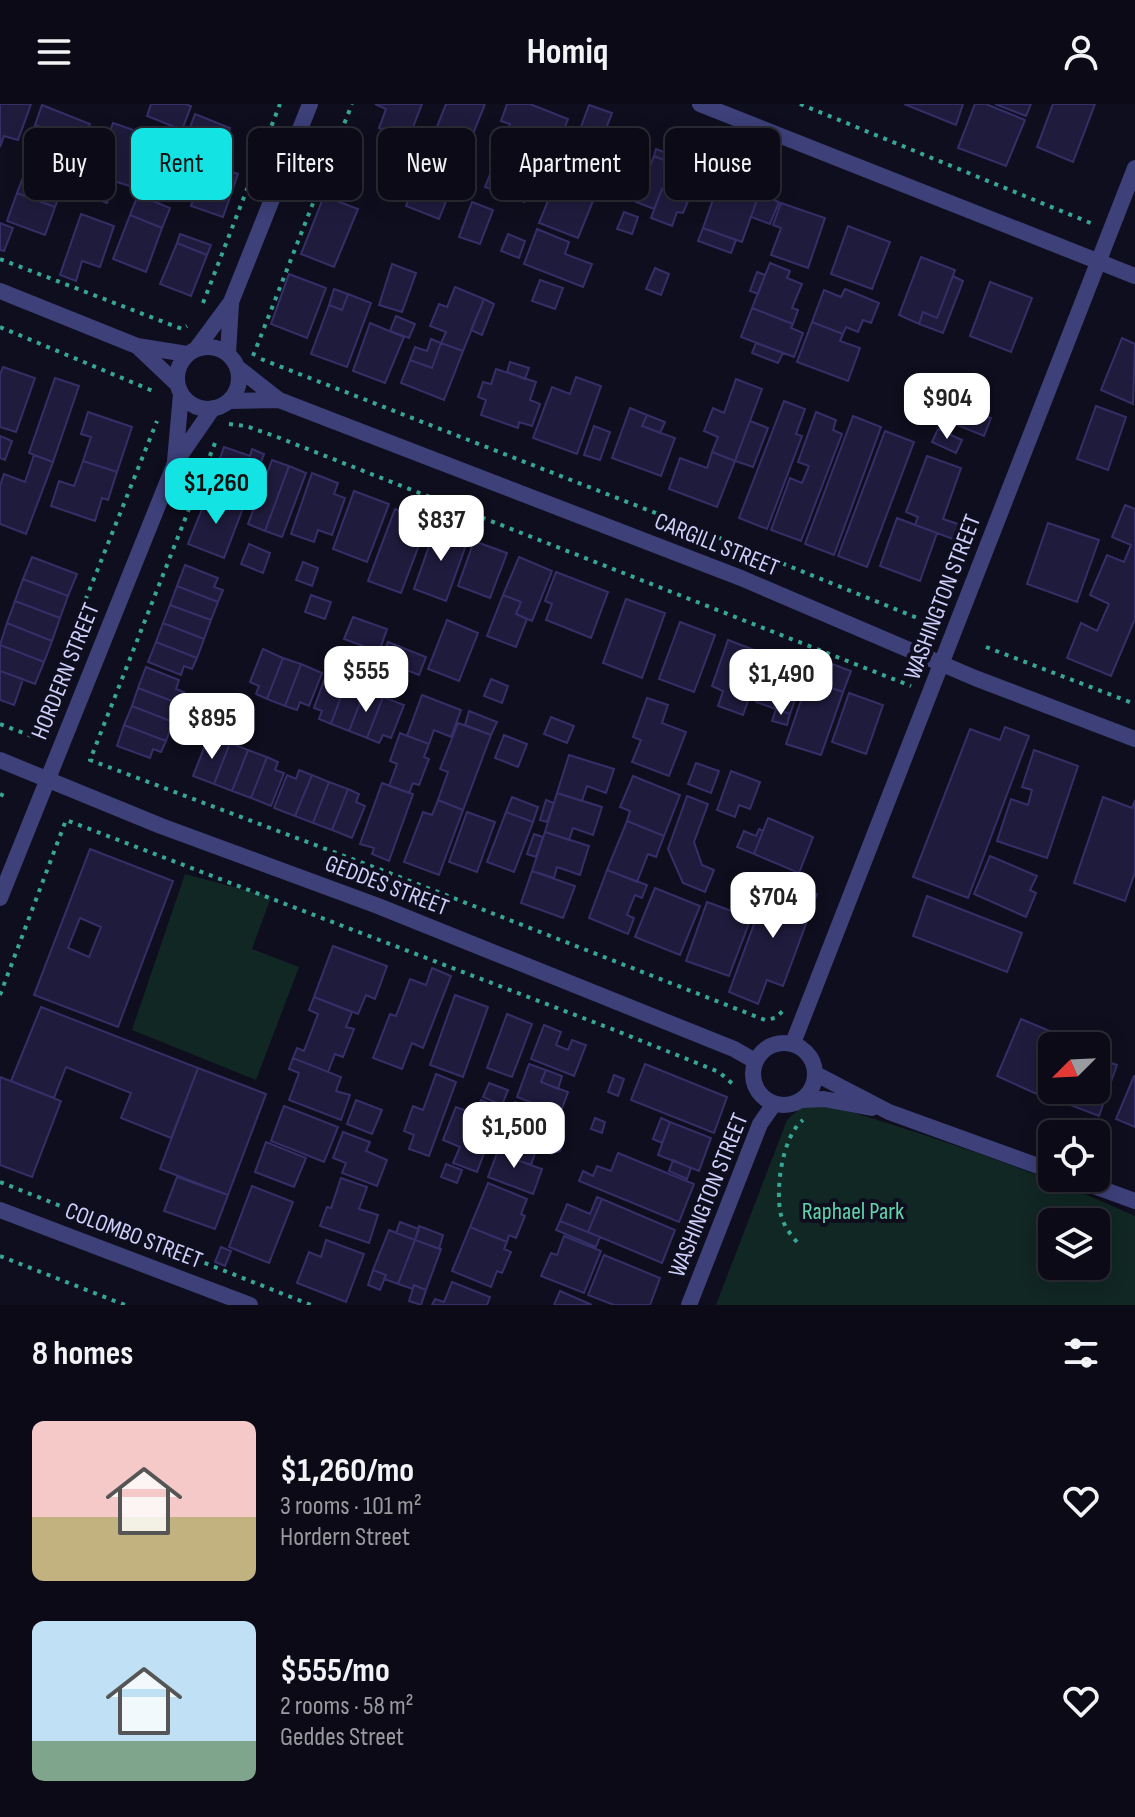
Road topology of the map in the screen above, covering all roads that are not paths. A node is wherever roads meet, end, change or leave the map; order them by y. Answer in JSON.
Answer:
{"nodes":[{"id":1,"x":310,"y":104,"type":"edge"},
{"id":2,"x":700,"y":104,"type":"edge"},
{"id":3,"x":1135,"y":168,"type":"edge"},
{"id":4,"x":1098,"y":261,"type":"junction"},
{"id":5,"x":1135,"y":276,"type":"edge"},
{"id":6,"x":0,"y":291,"type":"edge"},
{"id":7,"x":231,"y":302,"type":"junction"},
{"id":8,"x":137,"y":346,"type":"junction"},
{"id":9,"x":192,"y":351,"type":"junction"},
{"id":10,"x":232,"y":360,"type":"junction"},
{"id":11,"x":179,"y":389,"type":"junction"},
{"id":12,"x":279,"y":400,"type":"junction"},
{"id":13,"x":229,"y":401,"type":"junction"},
{"id":14,"x":213,"y":408,"type":"junction"},
{"id":15,"x":175,"y":463,"type":"junction"},
{"id":16,"x":942,"y":664,"type":"junction"},
{"id":17,"x":1135,"y":739,"type":"edge"},
{"id":18,"x":0,"y":760,"type":"edge"},
{"id":19,"x":48,"y":780,"type":"junction"},
{"id":20,"x":0,"y":898,"type":"edge"},
{"id":21,"x":793,"y":1043,"type":"junction"},
{"id":22,"x":755,"y":1061,"type":"junction"},
{"id":23,"x":816,"y":1074,"type":"junction"},
{"id":24,"x":802,"y":1100,"type":"junction"},
{"id":25,"x":774,"y":1104,"type":"junction"},
{"id":26,"x":889,"y":1112,"type":"junction"},
{"id":27,"x":1038,"y":1166,"type":"edge"},
{"id":28,"x":1110,"y":1192,"type":"edge"},
{"id":29,"x":1135,"y":1201,"type":"edge"},
{"id":30,"x":0,"y":1210,"type":"edge"},
{"id":31,"x":250,"y":1305,"type":"edge"},
{"id":32,"x":689,"y":1305,"type":"edge"}],
"edges":[{"from":1,"to":7,"type":"street"},
{"from":2,"to":4,"type":"street"},
{"from":3,"to":4,"type":"street","name":"WASHINGTON STREET"},
{"from":4,"to":5,"type":"street"},
{"from":4,"to":16,"type":"street","name":"WASHINGTON STREET"},
{"from":6,"to":8,"type":"street"},
{"from":7,"to":9,"type":"street"},
{"from":7,"to":10,"type":"street"},
{"from":8,"to":9,"type":"street"},
{"from":8,"to":11,"type":"street"},
{"from":9,"to":10,"type":"street"},
{"from":9,"to":11,"type":"street"},
{"from":10,"to":12,"type":"street","name":"CARGILL STREET"},
{"from":10,"to":13,"type":"street"},
{"from":11,"to":14,"type":"street"},
{"from":11,"to":15,"type":"street","name":"HORDERN STREET"},
{"from":12,"to":13,"type":"street","name":"CARGILL STREET"},
{"from":12,"to":16,"type":"street","name":"CARGILL STREET"},
{"from":13,"to":14,"type":"street"},
{"from":14,"to":15,"type":"street","name":"HORDERN STREET"},
{"from":15,"to":19,"type":"street","name":"HORDERN STREET"},
{"from":16,"to":17,"type":"street","name":"CARGILL STREET"},
{"from":16,"to":21,"type":"street","name":"WASHINGTON STREET"},
{"from":18,"to":19,"type":"street","name":"GEDDES STREET"},
{"from":19,"to":20,"type":"street","name":"HORDERN STREET"},
{"from":19,"to":22,"type":"street","name":"GEDDES STREET"},
{"from":21,"to":22,"type":"street"},
{"from":21,"to":23,"type":"street"},
{"from":22,"to":25,"type":"street"},
{"from":23,"to":24,"type":"street"},
{"from":23,"to":26,"type":"street"},
{"from":24,"to":25,"type":"street"},
{"from":24,"to":26,"type":"street"},
{"from":25,"to":32,"type":"street","name":"WASHINGTON STREET"},
{"from":26,"to":27,"type":"street"},
{"from":28,"to":29,"type":"street"},
{"from":30,"to":31,"type":"street","name":"COLOMBO STREET"}]}
